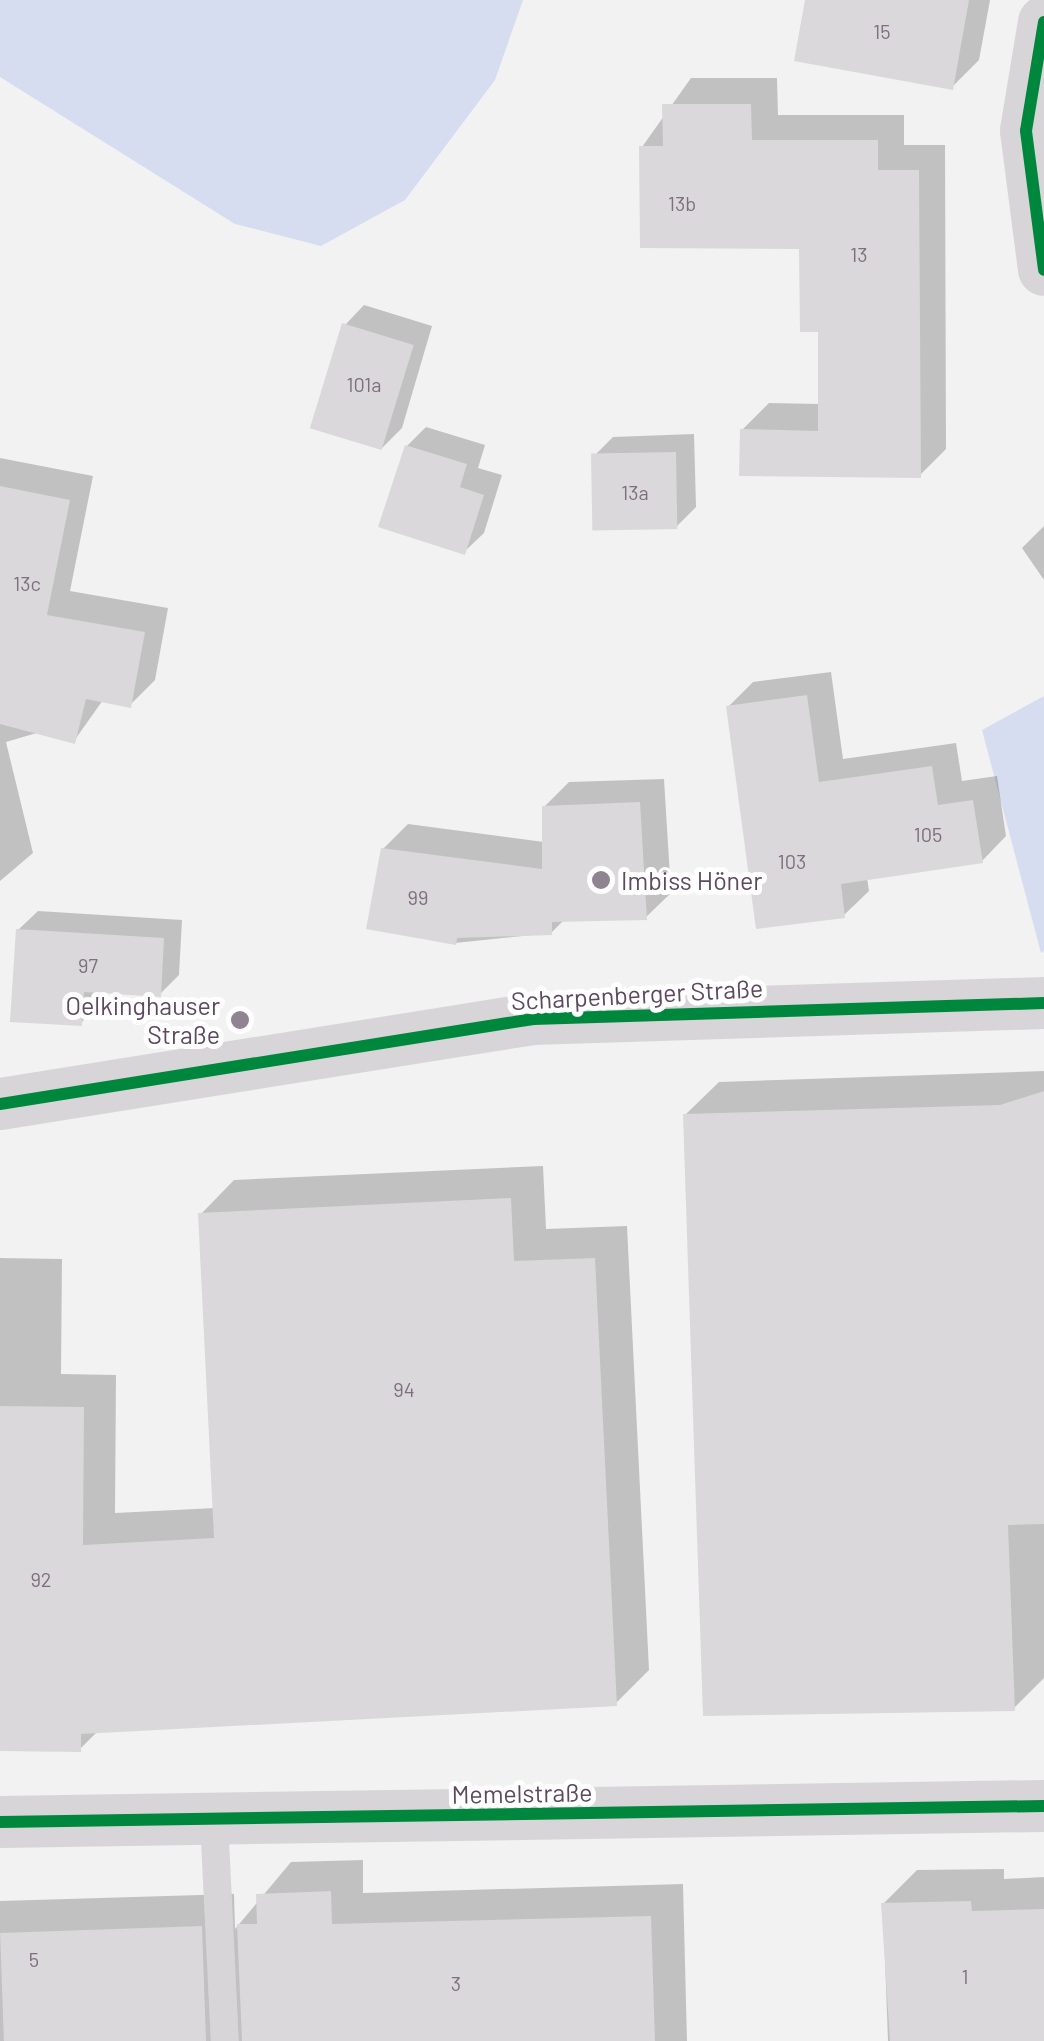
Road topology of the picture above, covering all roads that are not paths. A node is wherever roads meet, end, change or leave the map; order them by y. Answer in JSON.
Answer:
{"nodes":[{"id":1,"x":1044,"y":22,"type":"edge"},
{"id":2,"x":1044,"y":270,"type":"edge"},
{"id":3,"x":1044,"y":1003,"type":"edge"},
{"id":4,"x":0,"y":1104,"type":"edge"},
{"id":5,"x":1044,"y":1806,"type":"edge"},
{"id":6,"x":214,"y":1820,"type":"junction"},
{"id":7,"x":0,"y":1822,"type":"edge"},
{"id":8,"x":225,"y":2041,"type":"edge"}],
"edges":[{"from":1,"to":2,"type":"street"},
{"from":3,"to":4,"type":"street","name":"Scharpenberger Straße"},
{"from":5,"to":6,"type":"street","name":"Memelstraße"},
{"from":6,"to":7,"type":"street","name":"Memelstraße"},
{"from":6,"to":8,"type":"lane"}]}
